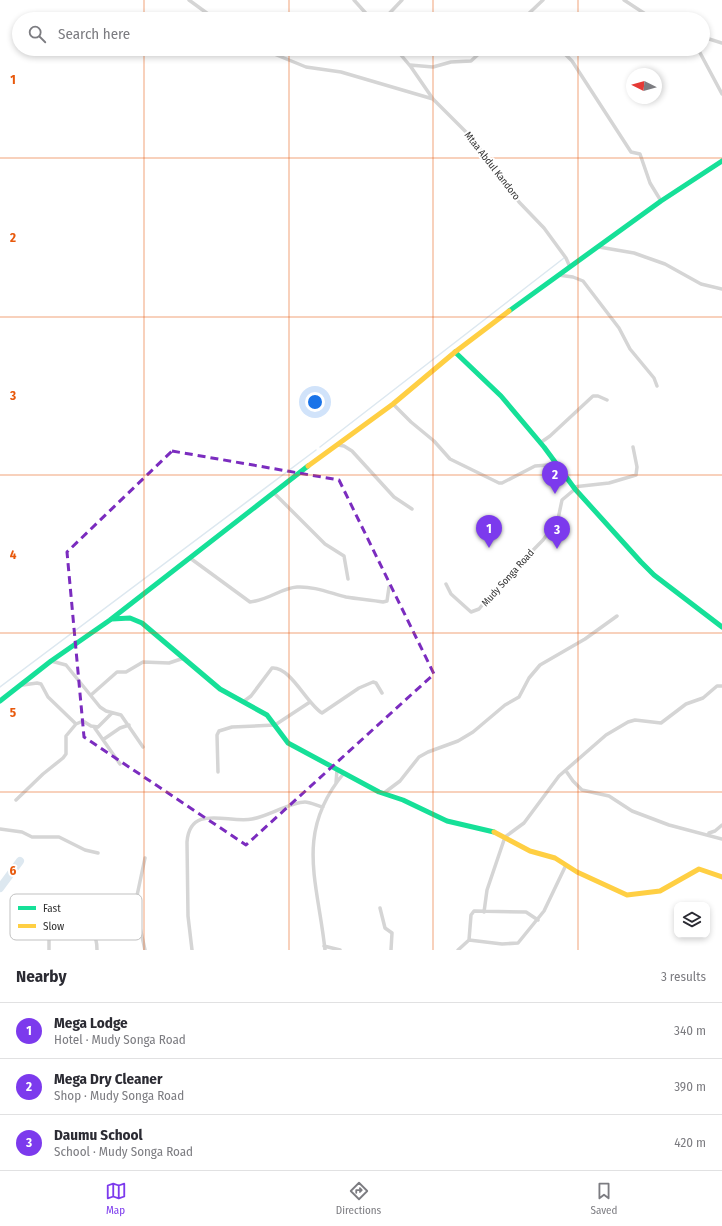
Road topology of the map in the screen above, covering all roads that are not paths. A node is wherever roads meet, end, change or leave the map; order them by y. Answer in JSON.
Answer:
{"nodes":[{"id":1,"x":188,"y":0,"type":"edge"},
{"id":2,"x":354,"y":0,"type":"edge"},
{"id":3,"x":402,"y":0,"type":"edge"},
{"id":4,"x":543,"y":0,"type":"edge"},
{"id":5,"x":624,"y":0,"type":"edge"},
{"id":6,"x":205,"y":12,"type":"edge"},
{"id":7,"x":365,"y":12,"type":"edge"},
{"id":8,"x":391,"y":12,"type":"edge"},
{"id":9,"x":530,"y":12,"type":"edge"},
{"id":10,"x":642,"y":12,"type":"edge"},
{"id":11,"x":710,"y":39,"type":"edge"},
{"id":12,"x":722,"y":43,"type":"edge"},
{"id":13,"x":279,"y":56,"type":"edge"},
{"id":14,"x":402,"y":56,"type":"edge"},
{"id":15,"x":476,"y":56,"type":"edge"},
{"id":16,"x":566,"y":56,"type":"edge"},
{"id":17,"x":702,"y":56,"type":"edge"},
{"id":18,"x":410,"y":65,"type":"junction"},
{"id":19,"x":722,"y":94,"type":"edge"},
{"id":20,"x":433,"y":99,"type":"junction"},
{"id":21,"x":722,"y":161,"type":"edge"},
{"id":22,"x":661,"y":201,"type":"junction"},
{"id":23,"x":599,"y":246,"type":"junction"},
{"id":24,"x":570,"y":267,"type":"junction"},
{"id":25,"x":558,"y":275,"type":"junction"},
{"id":26,"x":722,"y":289,"type":"edge"},
{"id":27,"x":455,"y":352,"type":"junction"},
{"id":28,"x":657,"y":386,"type":"dead end"},
{"id":29,"x":607,"y":400,"type":"dead end"},
{"id":30,"x":393,"y":404,"type":"junction"},
{"id":31,"x":540,"y":443,"type":"junction"},
{"id":32,"x":338,"y":445,"type":"junction"},
{"id":33,"x":633,"y":447,"type":"dead end"},
{"id":34,"x":555,"y":462,"type":"junction"},
{"id":35,"x":574,"y":488,"type":"junction"},
{"id":36,"x":274,"y":493,"type":"junction"},
{"id":37,"x":412,"y":509,"type":"dead end"},
{"id":38,"x":190,"y":558,"type":"junction"},
{"id":39,"x":348,"y":579,"type":"dead end"},
{"id":40,"x":446,"y":584,"type":"dead end"},
{"id":41,"x":389,"y":587,"type":"dead end"},
{"id":42,"x":617,"y":616,"type":"dead end"},
{"id":43,"x":110,"y":620,"type":"junction"},
{"id":44,"x":722,"y":627,"type":"edge"},
{"id":45,"x":185,"y":658,"type":"junction"},
{"id":46,"x":51,"y":661,"type":"junction"},
{"id":47,"x":23,"y":685,"type":"junction"},
{"id":48,"x":722,"y":686,"type":"edge"},
{"id":49,"x":382,"y":693,"type":"dead end"},
{"id":50,"x":91,"y":695,"type":"junction"},
{"id":51,"x":0,"y":701,"type":"edge"},
{"id":52,"x":243,"y":702,"type":"junction"},
{"id":53,"x":310,"y":702,"type":"junction"},
{"id":54,"x":112,"y":712,"type":"junction"},
{"id":55,"x":76,"y":724,"type":"junction"},
{"id":56,"x":275,"y":725,"type":"junction"},
{"id":57,"x":129,"y":726,"type":"junction"},
{"id":58,"x":94,"y":727,"type":"junction"},
{"id":59,"x":104,"y":739,"type":"junction"},
{"id":60,"x":143,"y":747,"type":"dead end"},
{"id":61,"x":120,"y":764,"type":"dead end"},
{"id":62,"x":337,"y":770,"type":"junction"},
{"id":63,"x":566,"y":771,"type":"junction"},
{"id":64,"x":218,"y":772,"type":"dead end"},
{"id":65,"x":344,"y":773,"type":"junction"},
{"id":66,"x":336,"y":783,"type":"junction"},
{"id":67,"x":384,"y":793,"type":"junction"},
{"id":68,"x":16,"y":800,"type":"dead end"},
{"id":69,"x":323,"y":807,"type":"junction"},
{"id":70,"x":722,"y":825,"type":"edge"},
{"id":71,"x":0,"y":830,"type":"edge"},
{"id":72,"x":706,"y":833,"type":"junction"},
{"id":73,"x":505,"y":837,"type":"junction"},
{"id":74,"x":722,"y":839,"type":"edge"},
{"id":75,"x":98,"y":853,"type":"dead end"},
{"id":76,"x":145,"y":858,"type":"dead end"},
{"id":77,"x":566,"y":865,"type":"junction"},
{"id":78,"x":722,"y":877,"type":"edge"},
{"id":79,"x":137,"y":894,"type":"edge"},
{"id":80,"x":380,"y":908,"type":"dead end"},
{"id":81,"x":484,"y":912,"type":"junction"},
{"id":82,"x":538,"y":920,"type":"junction"},
{"id":83,"x":142,"y":936,"type":"edge"},
{"id":84,"x":96,"y":940,"type":"edge"},
{"id":85,"x":469,"y":940,"type":"junction"},
{"id":86,"x":324,"y":948,"type":"edge"},
{"id":87,"x":97,"y":950,"type":"edge"},
{"id":88,"x":145,"y":950,"type":"edge"},
{"id":89,"x":192,"y":950,"type":"edge"},
{"id":90,"x":340,"y":950,"type":"edge"},
{"id":91,"x":391,"y":950,"type":"edge"},
{"id":92,"x":458,"y":950,"type":"edge"}],
"edges":[{"from":1,"to":6,"type":"street"},
{"from":2,"to":7,"type":"street"},
{"from":3,"to":8,"type":"street"},
{"from":4,"to":9,"type":"street"},
{"from":5,"to":10,"type":"street"},
{"from":11,"to":12,"type":"street"},
{"from":13,"to":20,"type":"street"},
{"from":14,"to":18,"type":"street","name":"Mtaa Abdul Kandoro"},
{"from":15,"to":18,"type":"street"},
{"from":16,"to":22,"type":"street"},
{"from":17,"to":19,"type":"street"},
{"from":18,"to":20,"type":"street","name":"Mtaa Abdul Kandoro"},
{"from":20,"to":24,"type":"street","name":"Mtaa Abdul Kandoro"},
{"from":21,"to":22,"type":"street"},
{"from":22,"to":23,"type":"street"},
{"from":23,"to":24,"type":"street"},
{"from":23,"to":26,"type":"street"},
{"from":24,"to":25,"type":"street"},
{"from":25,"to":27,"type":"street"},
{"from":25,"to":28,"type":"street"},
{"from":27,"to":30,"type":"street"},
{"from":27,"to":31,"type":"street"},
{"from":29,"to":31,"type":"street"},
{"from":30,"to":32,"type":"street"},
{"from":30,"to":34,"type":"street"},
{"from":31,"to":34,"type":"street"},
{"from":32,"to":36,"type":"street"},
{"from":32,"to":37,"type":"street"},
{"from":33,"to":35,"type":"street"},
{"from":34,"to":35,"type":"street"},
{"from":35,"to":40,"type":"street","name":"Mudy Songa Road"},
{"from":35,"to":44,"type":"street"},
{"from":36,"to":38,"type":"street"},
{"from":36,"to":39,"type":"street"},
{"from":38,"to":41,"type":"street"},
{"from":38,"to":43,"type":"street"},
{"from":42,"to":67,"type":"street"},
{"from":43,"to":45,"type":"street"},
{"from":43,"to":46,"type":"street"},
{"from":45,"to":50,"type":"street"},
{"from":45,"to":52,"type":"street"},
{"from":46,"to":47,"type":"street"},
{"from":46,"to":50,"type":"street"},
{"from":47,"to":51,"type":"street"},
{"from":47,"to":55,"type":"street"},
{"from":48,"to":63,"type":"street"},
{"from":49,"to":53,"type":"street"},
{"from":50,"to":54,"type":"street"},
{"from":52,"to":53,"type":"street"},
{"from":52,"to":56,"type":"street"},
{"from":53,"to":56,"type":"street"},
{"from":54,"to":57,"type":"street"},
{"from":54,"to":58,"type":"street"},
{"from":55,"to":58,"type":"street"},
{"from":55,"to":68,"type":"street"},
{"from":56,"to":62,"type":"street"},
{"from":56,"to":64,"type":"street"},
{"from":57,"to":59,"type":"street"},
{"from":57,"to":60,"type":"street"},
{"from":58,"to":59,"type":"street"},
{"from":59,"to":61,"type":"street"},
{"from":62,"to":65,"type":"street"},
{"from":62,"to":66,"type":"street"},
{"from":63,"to":72,"type":"street"},
{"from":63,"to":73,"type":"street"},
{"from":65,"to":66,"type":"street"},
{"from":65,"to":67,"type":"street"},
{"from":66,"to":69,"type":"street"},
{"from":67,"to":73,"type":"street"},
{"from":69,"to":86,"type":"street"},
{"from":69,"to":89,"type":"street"},
{"from":70,"to":72,"type":"street"},
{"from":71,"to":75,"type":"street"},
{"from":72,"to":74,"type":"street"},
{"from":73,"to":77,"type":"street"},
{"from":73,"to":81,"type":"street"},
{"from":76,"to":79,"type":"street"},
{"from":77,"to":78,"type":"street"},
{"from":77,"to":82,"type":"street"},
{"from":80,"to":91,"type":"street"},
{"from":81,"to":82,"type":"street"},
{"from":81,"to":85,"type":"street"},
{"from":82,"to":85,"type":"street"},
{"from":83,"to":88,"type":"street"},
{"from":84,"to":87,"type":"street"},
{"from":85,"to":92,"type":"street"},
{"from":86,"to":90,"type":"street"}]}
